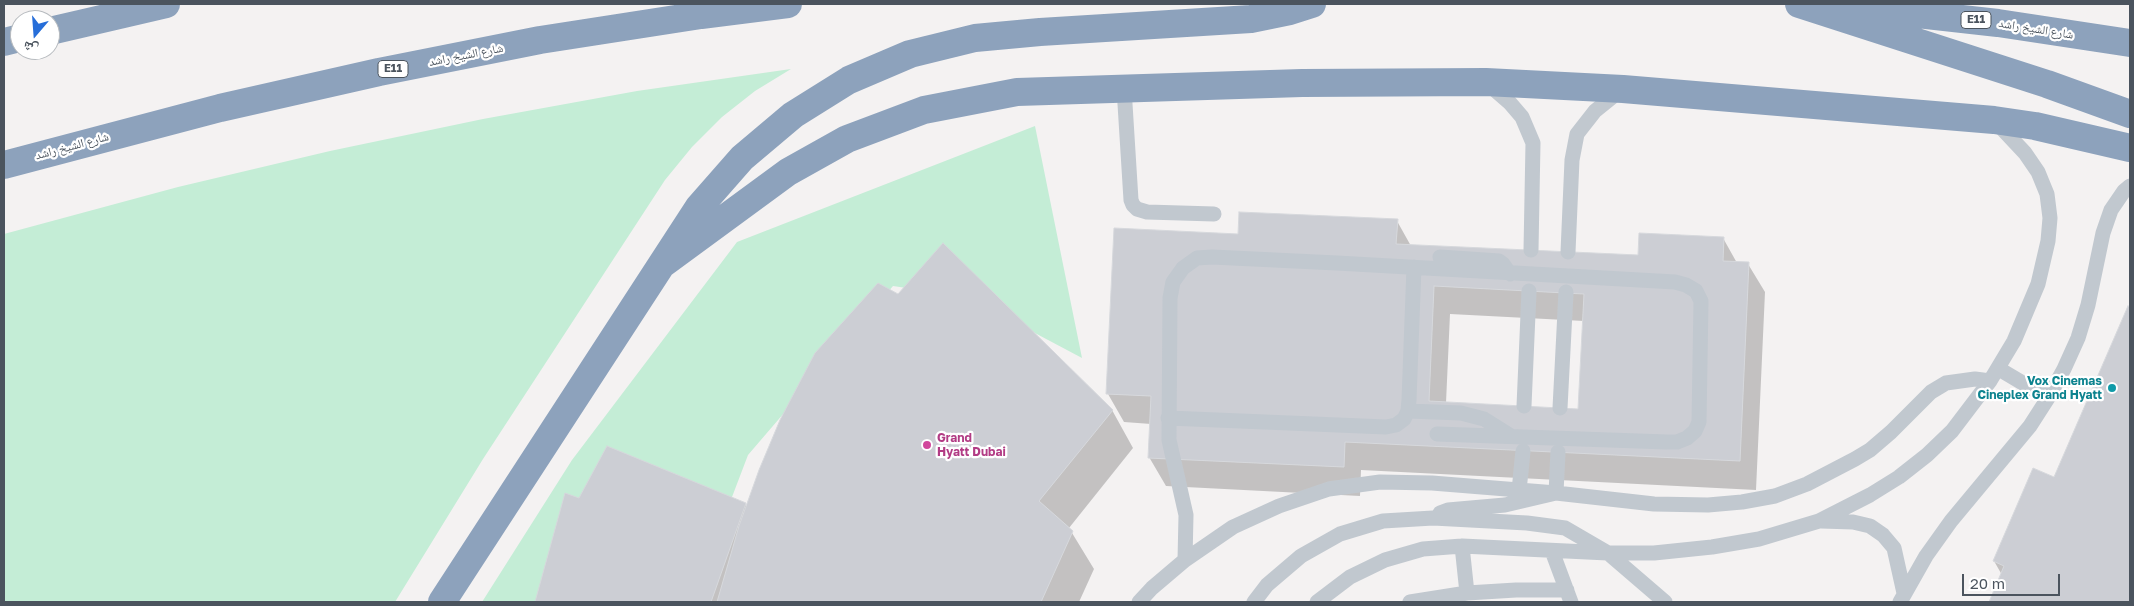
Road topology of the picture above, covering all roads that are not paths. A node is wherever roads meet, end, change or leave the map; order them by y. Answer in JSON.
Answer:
{"nodes":[{"id":1,"x":166,"y":4,"type":"edge"},
{"id":2,"x":788,"y":4,"type":"edge"},
{"id":3,"x":1312,"y":4,"type":"edge"},
{"id":4,"x":1799,"y":4,"type":"edge"},
{"id":5,"x":1822,"y":4,"type":"edge"},
{"id":6,"x":60,"y":29,"type":"edge"},
{"id":7,"x":2130,"y":43,"type":"edge"},
{"id":8,"x":1486,"y":82,"type":"junction"},
{"id":9,"x":1124,"y":88,"type":"junction"},
{"id":10,"x":1623,"y":88,"type":"junction"},
{"id":11,"x":2130,"y":114,"type":"edge"},
{"id":12,"x":1994,"y":120,"type":"junction"},
{"id":13,"x":2130,"y":148,"type":"edge"},
{"id":14,"x":4,"y":165,"type":"edge"},
{"id":15,"x":2130,"y":186,"type":"edge"},
{"id":16,"x":1214,"y":214,"type":"dead end"},
{"id":17,"x":1531,"y":250,"type":"dead end"},
{"id":18,"x":1568,"y":252,"type":"dead end"},
{"id":19,"x":1440,"y":257,"type":"dead end"},
{"id":20,"x":664,"y":263,"type":"junction"},
{"id":21,"x":1414,"y":267,"type":"junction"},
{"id":22,"x":1510,"y":274,"type":"junction"},
{"id":23,"x":1529,"y":291,"type":"dead end"},
{"id":24,"x":1566,"y":292,"type":"dead end"},
{"id":25,"x":1995,"y":375,"type":"junction"},
{"id":26,"x":2048,"y":398,"type":"junction"},
{"id":27,"x":1524,"y":406,"type":"dead end"},
{"id":28,"x":1560,"y":408,"type":"dead end"},
{"id":29,"x":1408,"y":411,"type":"junction"},
{"id":30,"x":1168,"y":418,"type":"junction"},
{"id":31,"x":1437,"y":434,"type":"dead end"},
{"id":32,"x":1511,"y":436,"type":"junction"},
{"id":33,"x":1523,"y":450,"type":"dead end"},
{"id":34,"x":1558,"y":452,"type":"dead end"},
{"id":35,"x":1520,"y":491,"type":"junction"},
{"id":36,"x":1556,"y":493,"type":"junction"},
{"id":37,"x":1433,"y":518,"type":"junction"},
{"id":38,"x":1819,"y":521,"type":"junction"},
{"id":39,"x":1462,"y":546,"type":"junction"},
{"id":40,"x":1552,"y":551,"type":"junction"},
{"id":41,"x":1608,"y":553,"type":"junction"},
{"id":42,"x":1185,"y":560,"type":"junction"},
{"id":43,"x":1467,"y":593,"type":"junction"},
{"id":44,"x":1569,"y":596,"type":"edge"},
{"id":45,"x":1902,"y":598,"type":"edge"},
{"id":46,"x":442,"y":602,"type":"edge"},
{"id":47,"x":1139,"y":602,"type":"edge"},
{"id":48,"x":1254,"y":602,"type":"edge"},
{"id":49,"x":1317,"y":602,"type":"edge"},
{"id":50,"x":1410,"y":602,"type":"edge"},
{"id":51,"x":1665,"y":602,"type":"edge"}],
"edges":[{"from":1,"to":6,"type":"highway"},
{"from":2,"to":14,"type":"highway","name":"شارع الشيخ راشد","number":"E11"},
{"from":3,"to":20,"type":"highway"},
{"from":4,"to":11,"type":"highway"},
{"from":5,"to":7,"type":"highway","name":"شارع الشيخ راشد","number":"E11"},
{"from":8,"to":9,"type":"highway"},
{"from":8,"to":10,"type":"highway"},
{"from":8,"to":17,"type":"lane"},
{"from":9,"to":16,"type":"lane"},
{"from":9,"to":20,"type":"highway"},
{"from":10,"to":12,"type":"highway"},
{"from":10,"to":18,"type":"lane"},
{"from":12,"to":13,"type":"highway"},
{"from":12,"to":25,"type":"lane"},
{"from":15,"to":26,"type":"lane"},
{"from":19,"to":22,"type":"lane"},
{"from":20,"to":46,"type":"highway"},
{"from":21,"to":22,"type":"lane"},
{"from":21,"to":29,"type":"lane"},
{"from":21,"to":30,"type":"lane"},
{"from":22,"to":32,"type":"lane"},
{"from":23,"to":27,"type":"lane"},
{"from":24,"to":28,"type":"lane"},
{"from":25,"to":26,"type":"lane"},
{"from":25,"to":36,"type":"lane"},
{"from":25,"to":38,"type":"lane"},
{"from":26,"to":45,"type":"lane"},
{"from":29,"to":30,"type":"lane"},
{"from":29,"to":32,"type":"lane"},
{"from":30,"to":42,"type":"lane"},
{"from":31,"to":32,"type":"lane"},
{"from":33,"to":35,"type":"lane"},
{"from":34,"to":36,"type":"lane"},
{"from":35,"to":36,"type":"lane"},
{"from":35,"to":42,"type":"lane"},
{"from":36,"to":37,"type":"lane"},
{"from":37,"to":41,"type":"lane"},
{"from":37,"to":48,"type":"lane"},
{"from":38,"to":41,"type":"lane"},
{"from":38,"to":45,"type":"lane"},
{"from":39,"to":40,"type":"lane"},
{"from":39,"to":43,"type":"lane"},
{"from":39,"to":49,"type":"lane"},
{"from":40,"to":41,"type":"lane"},
{"from":40,"to":44,"type":"lane"},
{"from":41,"to":51,"type":"lane"},
{"from":42,"to":47,"type":"lane"},
{"from":43,"to":44,"type":"lane"},
{"from":43,"to":50,"type":"lane"}]}
